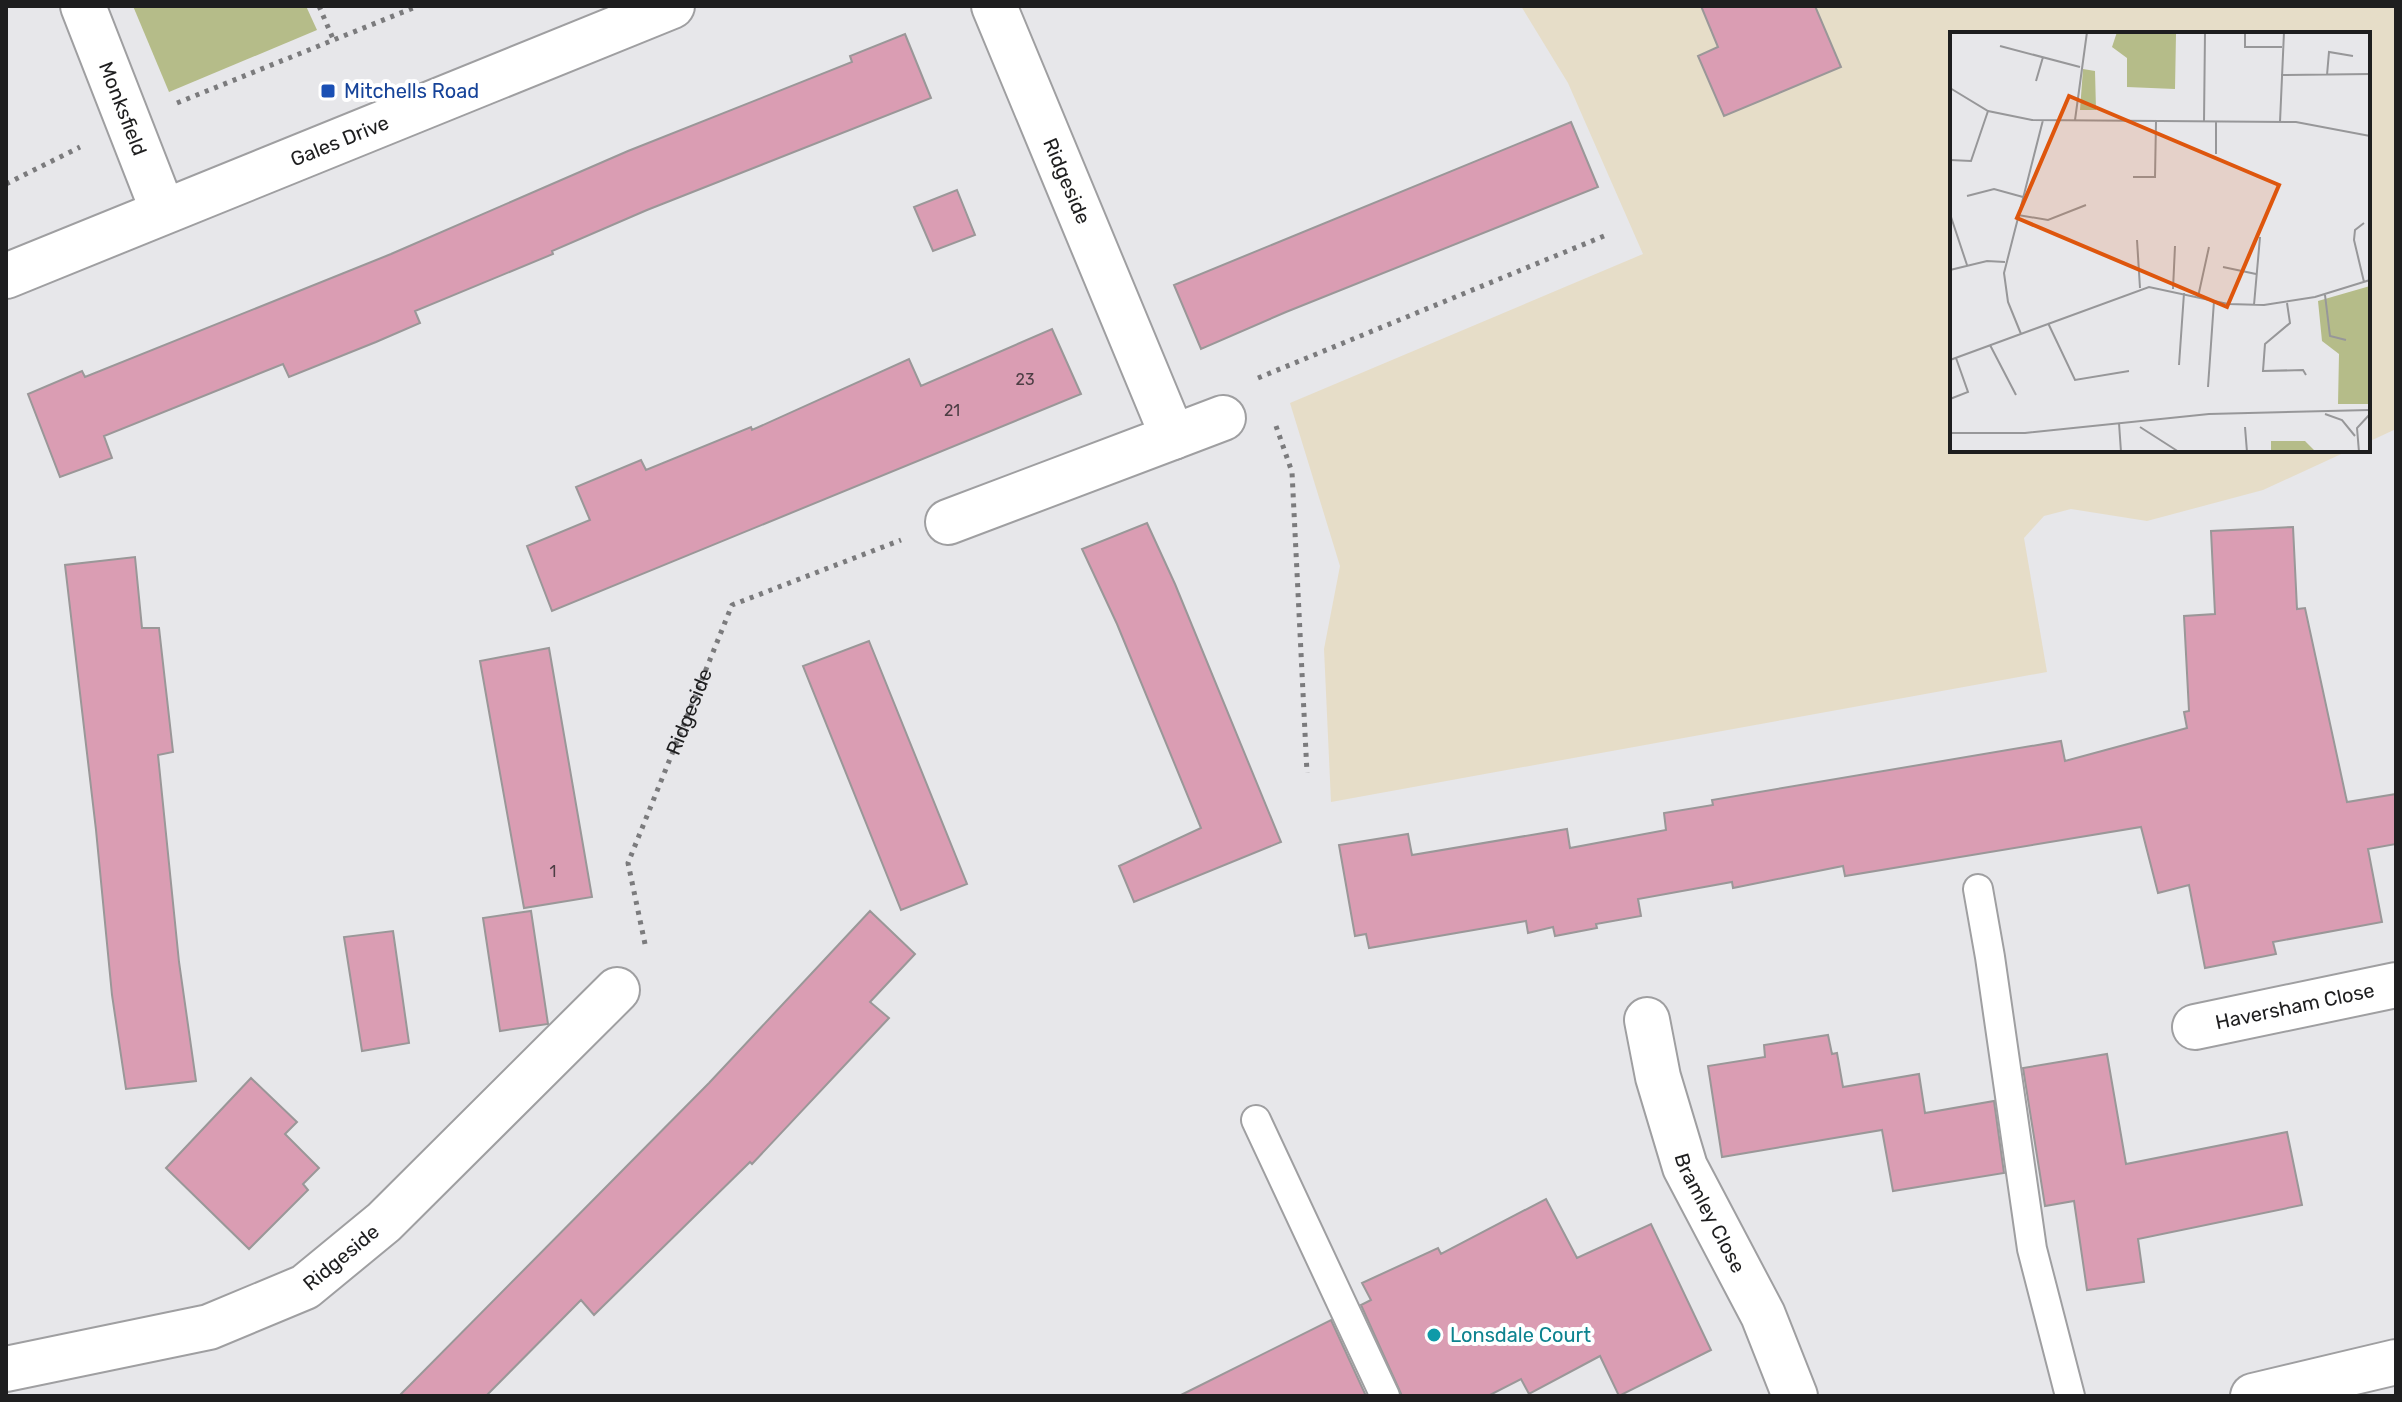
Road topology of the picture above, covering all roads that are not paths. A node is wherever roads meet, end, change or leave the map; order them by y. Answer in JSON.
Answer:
{"nodes":[{"id":1,"x":83,"y":6,"type":"edge"},
{"id":2,"x":672,"y":6,"type":"edge"},
{"id":3,"x":994,"y":6,"type":"edge"},
{"id":4,"x":163,"y":211,"type":"junction"},
{"id":5,"x":6,"y":276,"type":"edge"},
{"id":6,"x":1223,"y":418,"type":"road end"},
{"id":7,"x":1173,"y":437,"type":"junction"},
{"id":8,"x":948,"y":522,"type":"road end"},
{"id":9,"x":1978,"y":889,"type":"dead end"},
{"id":10,"x":2396,"y":985,"type":"edge"},
{"id":11,"x":617,"y":990,"type":"road end"},
{"id":12,"x":1647,"y":1020,"type":"dead end"},
{"id":13,"x":2195,"y":1027,"type":"dead end"},
{"id":14,"x":1256,"y":1120,"type":"dead end"},
{"id":15,"x":2396,"y":1362,"type":"edge"},
{"id":16,"x":6,"y":1369,"type":"edge"},
{"id":17,"x":1385,"y":1396,"type":"edge"},
{"id":18,"x":1795,"y":1396,"type":"edge"},
{"id":19,"x":2070,"y":1396,"type":"edge"},
{"id":20,"x":2253,"y":1396,"type":"edge"}],
"edges":[{"from":1,"to":4,"type":"street","name":"Monksfield"},
{"from":2,"to":4,"type":"street","name":"Gales Drive"},
{"from":3,"to":7,"type":"street","name":"Ridgeside"},
{"from":4,"to":5,"type":"street","name":"Gales Drive"},
{"from":6,"to":7,"type":"street"},
{"from":7,"to":8,"type":"street"},
{"from":9,"to":19,"type":"lane"},
{"from":10,"to":13,"type":"street","name":"Haversham Close"},
{"from":11,"to":16,"type":"street","name":"Ridgeside"},
{"from":12,"to":18,"type":"street","name":"Bramley Close"},
{"from":14,"to":17,"type":"lane"},
{"from":15,"to":20,"type":"street"}]}
